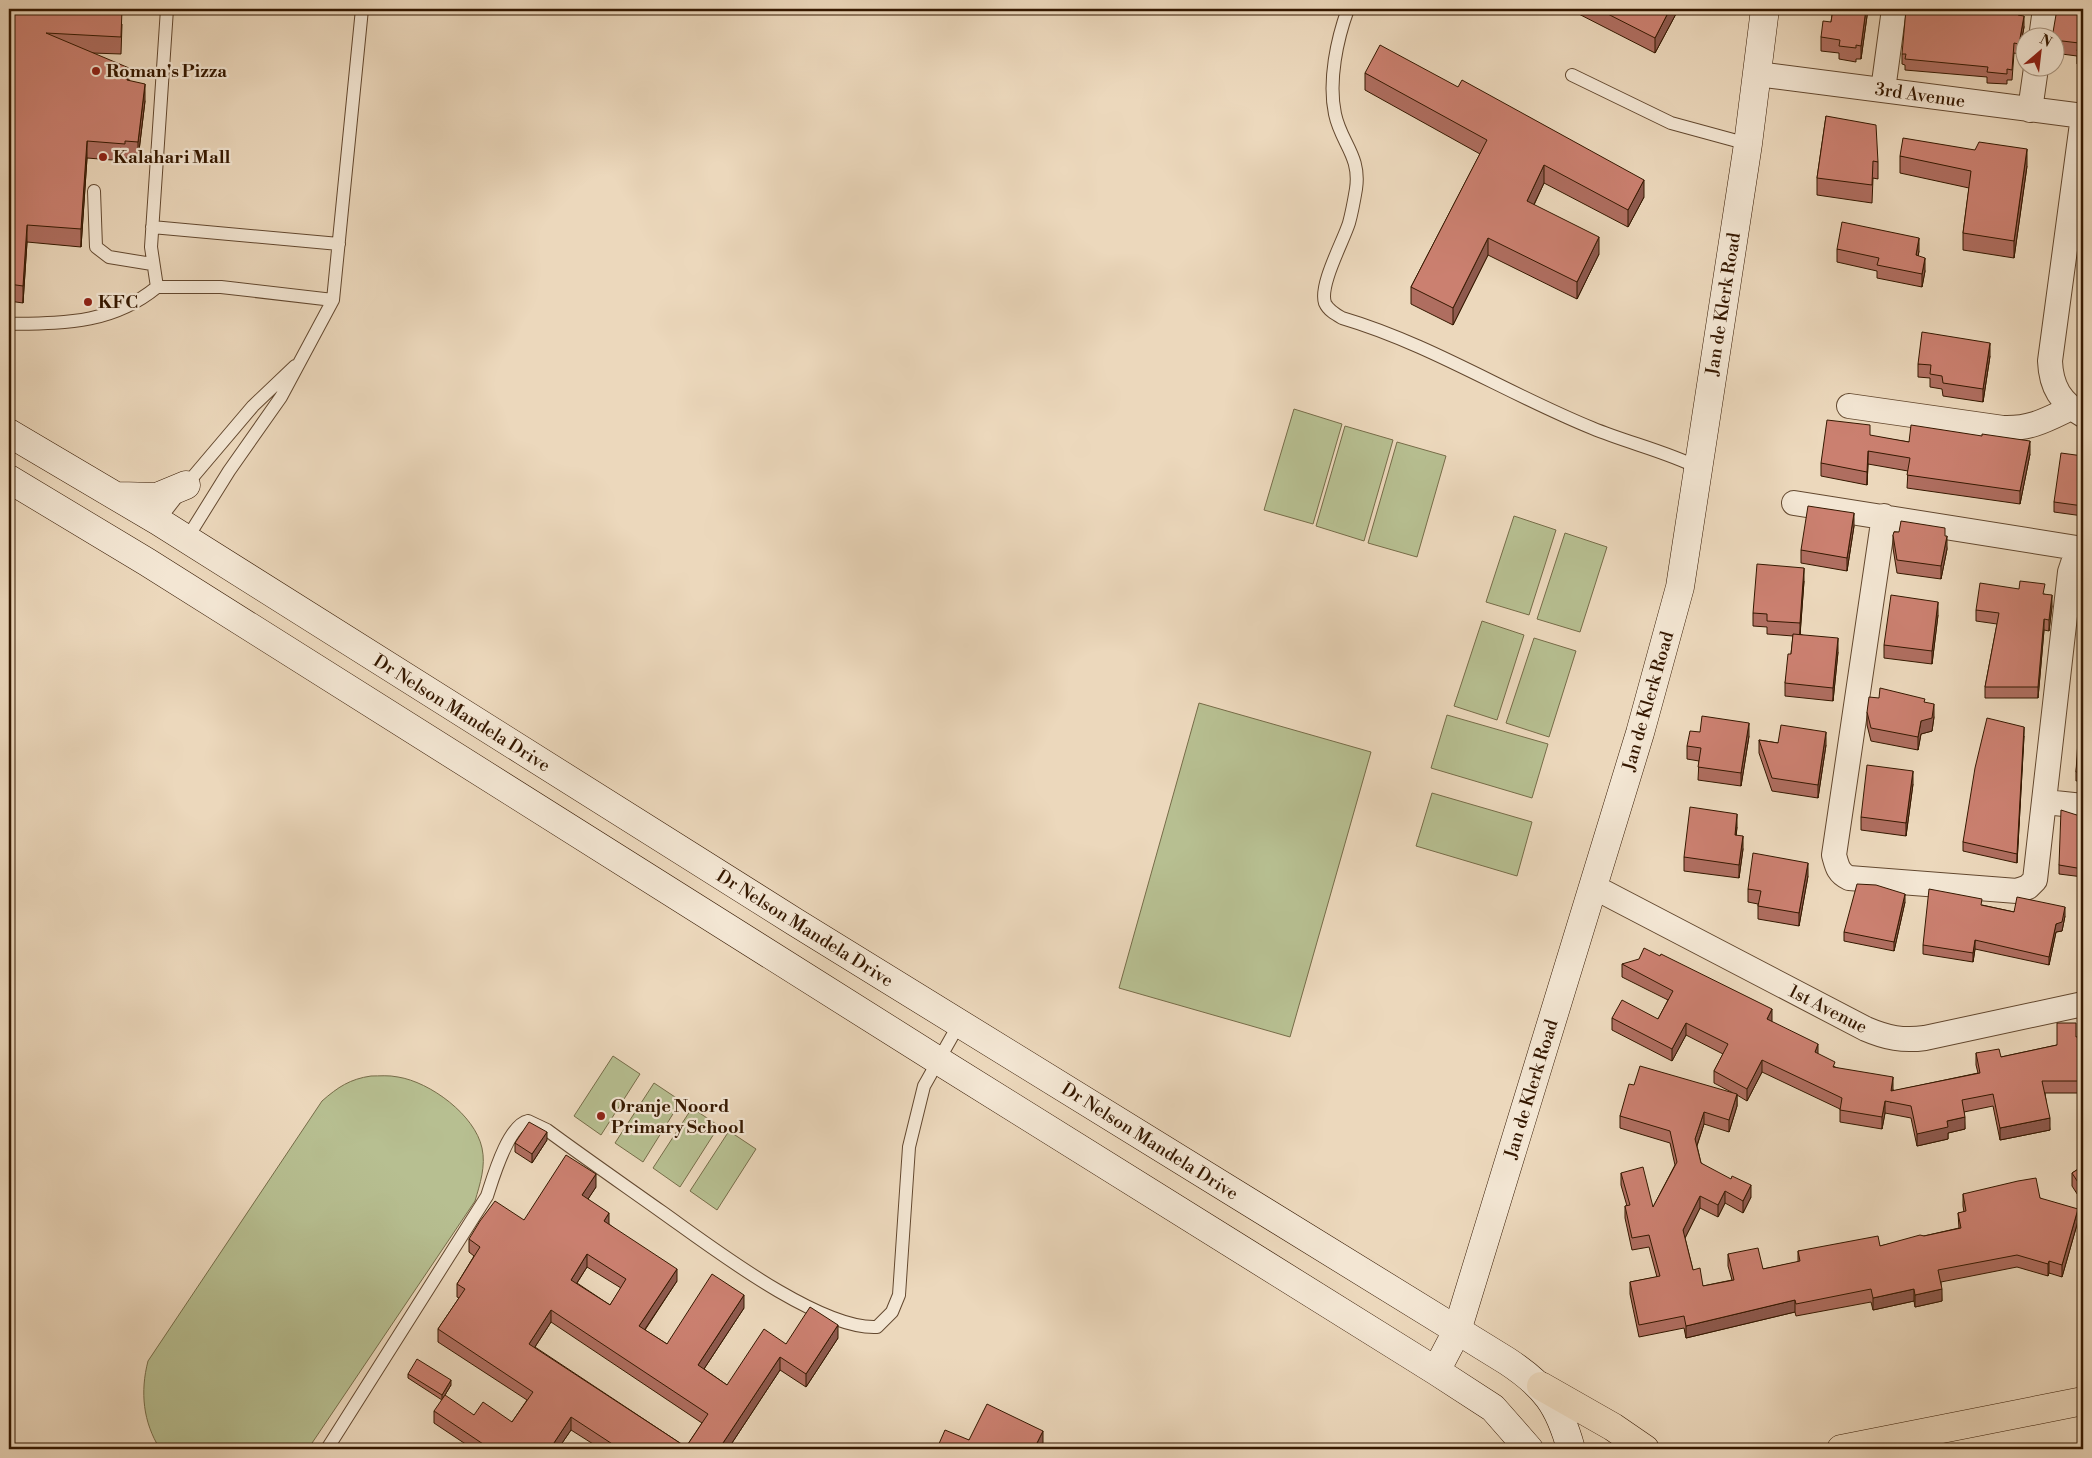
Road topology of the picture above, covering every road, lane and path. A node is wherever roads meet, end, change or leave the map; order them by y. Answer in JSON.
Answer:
{"nodes":[{"id":1,"x":167,"y":9,"type":"edge"},
{"id":2,"x":362,"y":9,"type":"edge"},
{"id":3,"x":1348,"y":9,"type":"edge"},
{"id":4,"x":1765,"y":9,"type":"edge"},
{"id":5,"x":1894,"y":9,"type":"edge"},
{"id":6,"x":2044,"y":9,"type":"edge"},
{"id":7,"x":2041,"y":28,"type":"edge"},
{"id":8,"x":1757,"y":74,"type":"junction"},
{"id":9,"x":1572,"y":75,"type":"dead end"},
{"id":10,"x":2035,"y":78,"type":"edge"},
{"id":11,"x":1883,"y":90,"type":"junction"},
{"id":12,"x":2030,"y":110,"type":"junction"},
{"id":13,"x":2083,"y":116,"type":"edge"},
{"id":14,"x":1748,"y":144,"type":"junction"},
{"id":15,"x":94,"y":190,"type":"dead end"},
{"id":16,"x":152,"y":227,"type":"junction"},
{"id":17,"x":339,"y":244,"type":"junction"},
{"id":18,"x":152,"y":264,"type":"junction"},
{"id":19,"x":156,"y":287,"type":"junction"},
{"id":20,"x":333,"y":300,"type":"junction"},
{"id":21,"x":9,"y":324,"type":"edge"},
{"id":22,"x":297,"y":364,"type":"junction"},
{"id":23,"x":1849,"y":406,"type":"dead end"},
{"id":24,"x":2077,"y":411,"type":"edge"},
{"id":25,"x":9,"y":433,"type":"edge"},
{"id":26,"x":1699,"y":468,"type":"junction"},
{"id":27,"x":9,"y":479,"type":"edge"},
{"id":28,"x":186,"y":484,"type":"junction"},
{"id":29,"x":115,"y":496,"type":"junction"},
{"id":30,"x":1794,"y":502,"type":"dead end"},
{"id":31,"x":1884,"y":516,"type":"junction"},
{"id":32,"x":92,"y":528,"type":"junction"},
{"id":33,"x":170,"y":533,"type":"junction"},
{"id":34,"x":2083,"y":549,"type":"edge"},
{"id":35,"x":2083,"y":553,"type":"edge"},
{"id":36,"x":206,"y":601,"type":"junction"},
{"id":37,"x":2045,"y":802,"type":"junction"},
{"id":38,"x":2083,"y":806,"type":"edge"},
{"id":39,"x":1592,"y":886,"type":"junction"},
{"id":40,"x":2083,"y":1004,"type":"edge"},
{"id":41,"x":959,"y":1024,"type":"junction"},
{"id":42,"x":938,"y":1061,"type":"junction"},
{"id":43,"x":1457,"y":1331,"type":"junction"},
{"id":44,"x":1436,"y":1371,"type":"junction"},
{"id":45,"x":1540,"y":1386,"type":"junction"},
{"id":46,"x":2083,"y":1401,"type":"edge"},
{"id":47,"x":327,"y":1449,"type":"edge"},
{"id":48,"x":1529,"y":1449,"type":"edge"},
{"id":49,"x":1571,"y":1449,"type":"edge"},
{"id":50,"x":1645,"y":1449,"type":"edge"},
{"id":51,"x":1841,"y":1449,"type":"edge"}],
"edges":[{"from":1,"to":16,"type":"lane"},
{"from":2,"to":17,"type":"lane"},
{"from":3,"to":26,"type":"lane"},
{"from":4,"to":8,"type":"street","name":"Jan de Klerk Road"},
{"from":5,"to":11,"type":"street"},
{"from":6,"to":7,"type":"street"},
{"from":8,"to":11,"type":"street","name":"3rd Avenue"},
{"from":8,"to":14,"type":"street","name":"Jan de Klerk Road"},
{"from":9,"to":14,"type":"lane"},
{"from":10,"to":12,"type":"street"},
{"from":11,"to":12,"type":"street","name":"3rd Avenue"},
{"from":12,"to":13,"type":"street","name":"3rd Avenue"},
{"from":13,"to":24,"type":"street"},
{"from":14,"to":26,"type":"street","name":"Jan de Klerk Road"},
{"from":15,"to":18,"type":"lane"},
{"from":16,"to":17,"type":"lane"},
{"from":16,"to":18,"type":"lane"},
{"from":17,"to":20,"type":"lane"},
{"from":18,"to":19,"type":"lane"},
{"from":19,"to":20,"type":"lane"},
{"from":19,"to":21,"type":"lane"},
{"from":20,"to":22,"type":"lane"},
{"from":22,"to":28,"type":"lane"},
{"from":22,"to":33,"type":"lane"},
{"from":23,"to":24,"type":"street"},
{"from":25,"to":29,"type":"street","name":"Dr Nelson Mandela Drive"},
{"from":26,"to":39,"type":"street","name":"Jan de Klerk Road"},
{"from":27,"to":32,"type":"street"},
{"from":28,"to":29,"type":"street"},
{"from":28,"to":33,"type":"lane"},
{"from":29,"to":33,"type":"street","name":"Dr Nelson Mandela Drive"},
{"from":30,"to":31,"type":"street"},
{"from":31,"to":34,"type":"street"},
{"from":31,"to":37,"type":"street"},
{"from":32,"to":33,"type":"street"},
{"from":32,"to":36,"type":"street"},
{"from":33,"to":36,"type":"street"},
{"from":33,"to":41,"type":"street","name":"Dr Nelson Mandela Drive"},
{"from":35,"to":37,"type":"street"},
{"from":36,"to":42,"type":"street"},
{"from":37,"to":38,"type":"street"},
{"from":39,"to":40,"type":"street","name":"1st Avenue"},
{"from":39,"to":43,"type":"street","name":"Jan de Klerk Road"},
{"from":41,"to":42,"type":"lane"},
{"from":41,"to":43,"type":"street","name":"Dr Nelson Mandela Drive"},
{"from":42,"to":44,"type":"street"},
{"from":42,"to":47,"type":"lane"},
{"from":43,"to":44,"type":"street","name":"Jan de Klerk Road"},
{"from":43,"to":45,"type":"street","name":"Dr Nelson Mandela Drive"},
{"from":44,"to":48,"type":"street"},
{"from":45,"to":49,"type":"street","name":"Dr Nelson Mandela Drive"},
{"from":45,"to":50,"type":"highway"},
{"from":46,"to":51,"type":"highway"}]}
